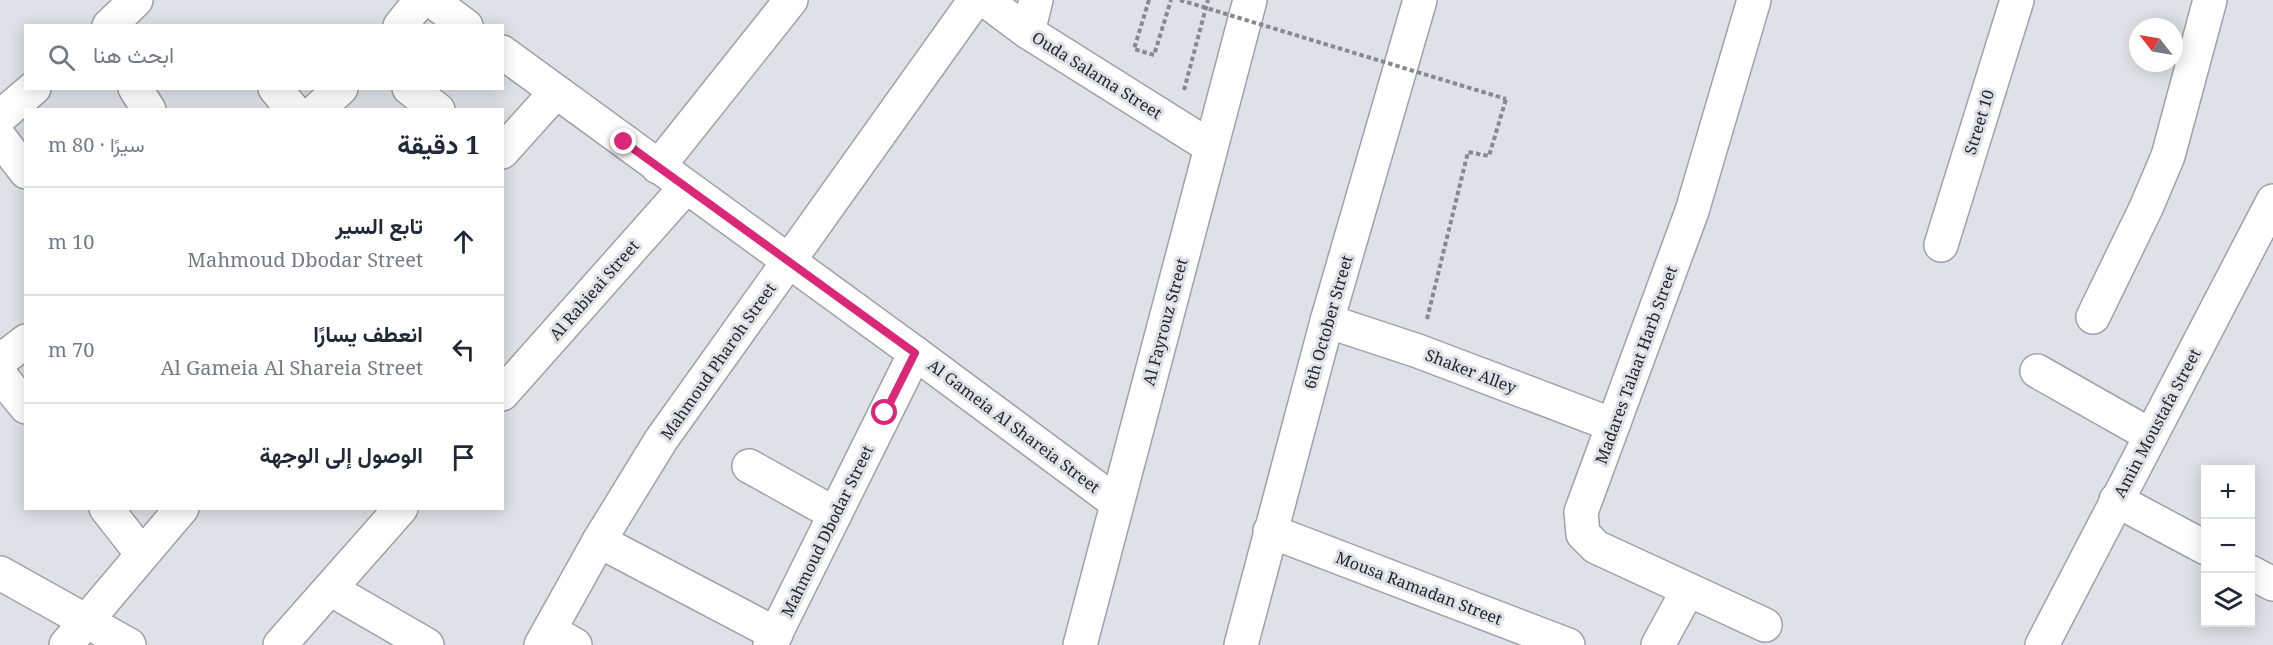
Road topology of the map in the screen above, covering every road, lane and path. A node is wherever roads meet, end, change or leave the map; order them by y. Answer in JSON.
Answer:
{"nodes":[{"id":1,"x":421,"y":0,"type":"edge"},
{"id":2,"x":431,"y":0,"type":"edge"},
{"id":3,"x":791,"y":0,"type":"edge"},
{"id":4,"x":975,"y":0,"type":"edge"},
{"id":5,"x":985,"y":0,"type":"edge"},
{"id":6,"x":1036,"y":0,"type":"edge"},
{"id":7,"x":1149,"y":0,"type":"edge"},
{"id":8,"x":1171,"y":0,"type":"edge"},
{"id":9,"x":1179,"y":0,"type":"edge"},
{"id":10,"x":1208,"y":0,"type":"edge"},
{"id":11,"x":1250,"y":0,"type":"edge"},
{"id":12,"x":1420,"y":0,"type":"edge"},
{"id":13,"x":1754,"y":0,"type":"edge"},
{"id":14,"x":2017,"y":0,"type":"edge"},
{"id":15,"x":2210,"y":0,"type":"edge"},
{"id":16,"x":402,"y":24,"type":"edge"},
{"id":17,"x":463,"y":24,"type":"edge"},
{"id":18,"x":1028,"y":32,"type":"junction"},
{"id":19,"x":504,"y":53,"type":"edge"},
{"id":20,"x":32,"y":90,"type":"edge"},
{"id":21,"x":136,"y":90,"type":"edge"},
{"id":22,"x":277,"y":90,"type":"edge"},
{"id":23,"x":338,"y":90,"type":"edge"},
{"id":24,"x":412,"y":90,"type":"edge"},
{"id":25,"x":556,"y":92,"type":"junction"},
{"id":26,"x":148,"y":108,"type":"edge"},
{"id":27,"x":291,"y":108,"type":"edge"},
{"id":28,"x":319,"y":108,"type":"edge"},
{"id":29,"x":435,"y":108,"type":"edge"},
{"id":30,"x":0,"y":117,"type":"edge"},
{"id":31,"x":1175,"y":123,"type":"junction"},
{"id":32,"x":0,"y":138,"type":"edge"},
{"id":33,"x":1211,"y":147,"type":"junction"},
{"id":34,"x":504,"y":150,"type":"edge"},
{"id":35,"x":658,"y":167,"type":"junction"},
{"id":36,"x":24,"y":169,"type":"edge"},
{"id":37,"x":686,"y":187,"type":"junction"},
{"id":38,"x":2273,"y":201,"type":"edge"},
{"id":39,"x":1941,"y":245,"type":"dead end"},
{"id":40,"x":788,"y":261,"type":"junction"},
{"id":41,"x":2093,"y":317,"type":"dead end"},
{"id":42,"x":1328,"y":321,"type":"junction"},
{"id":43,"x":24,"y":343,"type":"edge"},
{"id":44,"x":1418,"y":351,"type":"junction"},
{"id":45,"x":915,"y":353,"type":"junction"},
{"id":46,"x":0,"y":361,"type":"edge"},
{"id":47,"x":2037,"y":372,"type":"dead end"},
{"id":48,"x":0,"y":375,"type":"edge"},
{"id":49,"x":504,"y":392,"type":"edge"},
{"id":50,"x":24,"y":405,"type":"edge"},
{"id":51,"x":1613,"y":425,"type":"junction"},
{"id":52,"x":2150,"y":435,"type":"junction"},
{"id":53,"x":749,"y":466,"type":"dead end"},
{"id":54,"x":2116,"y":500,"type":"junction"},
{"id":55,"x":1117,"y":503,"type":"junction"},
{"id":56,"x":108,"y":510,"type":"edge"},
{"id":57,"x":180,"y":510,"type":"edge"},
{"id":58,"x":399,"y":510,"type":"edge"},
{"id":59,"x":835,"y":514,"type":"junction"},
{"id":60,"x":1270,"y":531,"type":"junction"},
{"id":61,"x":599,"y":541,"type":"junction"},
{"id":62,"x":2201,"y":546,"type":"edge"},
{"id":63,"x":142,"y":554,"type":"junction"},
{"id":64,"x":0,"y":573,"type":"edge"},
{"id":65,"x":2252,"y":573,"type":"edge"},
{"id":66,"x":2273,"y":584,"type":"edge"},
{"id":67,"x":330,"y":589,"type":"junction"},
{"id":68,"x":1688,"y":590,"type":"junction"},
{"id":69,"x":1765,"y":625,"type":"dead end"},
{"id":70,"x":76,"y":633,"type":"edge"},
{"id":71,"x":555,"y":640,"type":"edge"},
{"id":72,"x":773,"y":640,"type":"edge"},
{"id":73,"x":129,"y":645,"type":"edge"},
{"id":74,"x":280,"y":645,"type":"edge"},
{"id":75,"x":427,"y":645,"type":"edge"},
{"id":76,"x":1080,"y":645,"type":"edge"},
{"id":77,"x":1241,"y":645,"type":"edge"},
{"id":78,"x":1568,"y":645,"type":"edge"},
{"id":79,"x":1658,"y":645,"type":"edge"},
{"id":80,"x":2042,"y":645,"type":"edge"}],
"edges":[{"from":1,"to":16,"type":"street"},
{"from":2,"to":17,"type":"street"},
{"from":3,"to":35,"type":"street"},
{"from":4,"to":40,"type":"street","name":"Mahmoud Pharoh Street"},
{"from":5,"to":18,"type":"street","name":"Ouda Salama Street"},
{"from":6,"to":18,"type":"street"},
{"from":7,"to":8,"type":"path"},
{"from":9,"to":44,"type":"path","bridge":true},
{"from":10,"to":31,"type":"path"},
{"from":11,"to":33,"type":"street","name":"Al Fayrouz Street"},
{"from":12,"to":42,"type":"street","name":"6th October Street"},
{"from":13,"to":51,"type":"street","name":"Madares Talaat Harb Street"},
{"from":14,"to":39,"type":"street","name":"Street 10"},
{"from":15,"to":41,"type":"street"},
{"from":18,"to":31,"type":"street","name":"Ouda Salama Street"},
{"from":19,"to":25,"type":"street","name":"Al Gameia Al Shareia Street"},
{"from":20,"to":30,"type":"street"},
{"from":21,"to":26,"type":"street"},
{"from":22,"to":27,"type":"street"},
{"from":23,"to":28,"type":"street"},
{"from":24,"to":29,"type":"street"},
{"from":25,"to":34,"type":"street"},
{"from":25,"to":35,"type":"street","name":"Al Gameia Al Shareia Street"},
{"from":31,"to":33,"type":"street","name":"Ouda Salama Street"},
{"from":32,"to":36,"type":"street"},
{"from":33,"to":55,"type":"street","name":"Al Fayrouz Street"},
{"from":35,"to":37,"type":"street","name":"Al Gameia Al Shareia Street"},
{"from":37,"to":40,"type":"street","name":"Al Gameia Al Shareia Street"},
{"from":37,"to":49,"type":"street","name":"Al Rabieai Street"},
{"from":38,"to":52,"type":"street","name":"Amin Moustafa Street"},
{"from":40,"to":45,"type":"street","name":"Al Gameia Al Shareia Street"},
{"from":40,"to":61,"type":"street","name":"Mahmoud Pharoh Street"},
{"from":42,"to":44,"type":"street","name":"Shaker Alley"},
{"from":42,"to":60,"type":"street","name":"6th October Street"},
{"from":43,"to":46,"type":"street"},
{"from":44,"to":51,"type":"street","name":"Shaker Alley"},
{"from":45,"to":55,"type":"street","name":"Al Gameia Al Shareia Street"},
{"from":45,"to":59,"type":"street","name":"Mahmoud Dbodar Street"},
{"from":47,"to":52,"type":"street"},
{"from":48,"to":50,"type":"street"},
{"from":51,"to":68,"type":"street","name":"Madares Talaat Harb Street"},
{"from":52,"to":54,"type":"street","name":"Amin Moustafa Street"},
{"from":53,"to":59,"type":"street"},
{"from":54,"to":62,"type":"street"},
{"from":54,"to":80,"type":"street","name":"Amin Moustafa Street"},
{"from":55,"to":76,"type":"street","name":"Al Fayrouz Street"},
{"from":56,"to":63,"type":"street"},
{"from":57,"to":63,"type":"street"},
{"from":58,"to":67,"type":"street"},
{"from":59,"to":72,"type":"street","name":"Mahmoud Dbodar Street"},
{"from":60,"to":77,"type":"street","name":"6th October Street"},
{"from":60,"to":78,"type":"street","name":"Mousa Ramadan Street"},
{"from":61,"to":71,"type":"street","name":"Mahmoud Pharoh Street"},
{"from":61,"to":72,"type":"street"},
{"from":63,"to":70,"type":"street"},
{"from":64,"to":70,"type":"street"},
{"from":65,"to":66,"type":"street"},
{"from":67,"to":74,"type":"street"},
{"from":67,"to":75,"type":"street"},
{"from":68,"to":69,"type":"street","name":"Madares Talaat Harb Street"},
{"from":68,"to":79,"type":"street"},
{"from":70,"to":73,"type":"street"}]}
